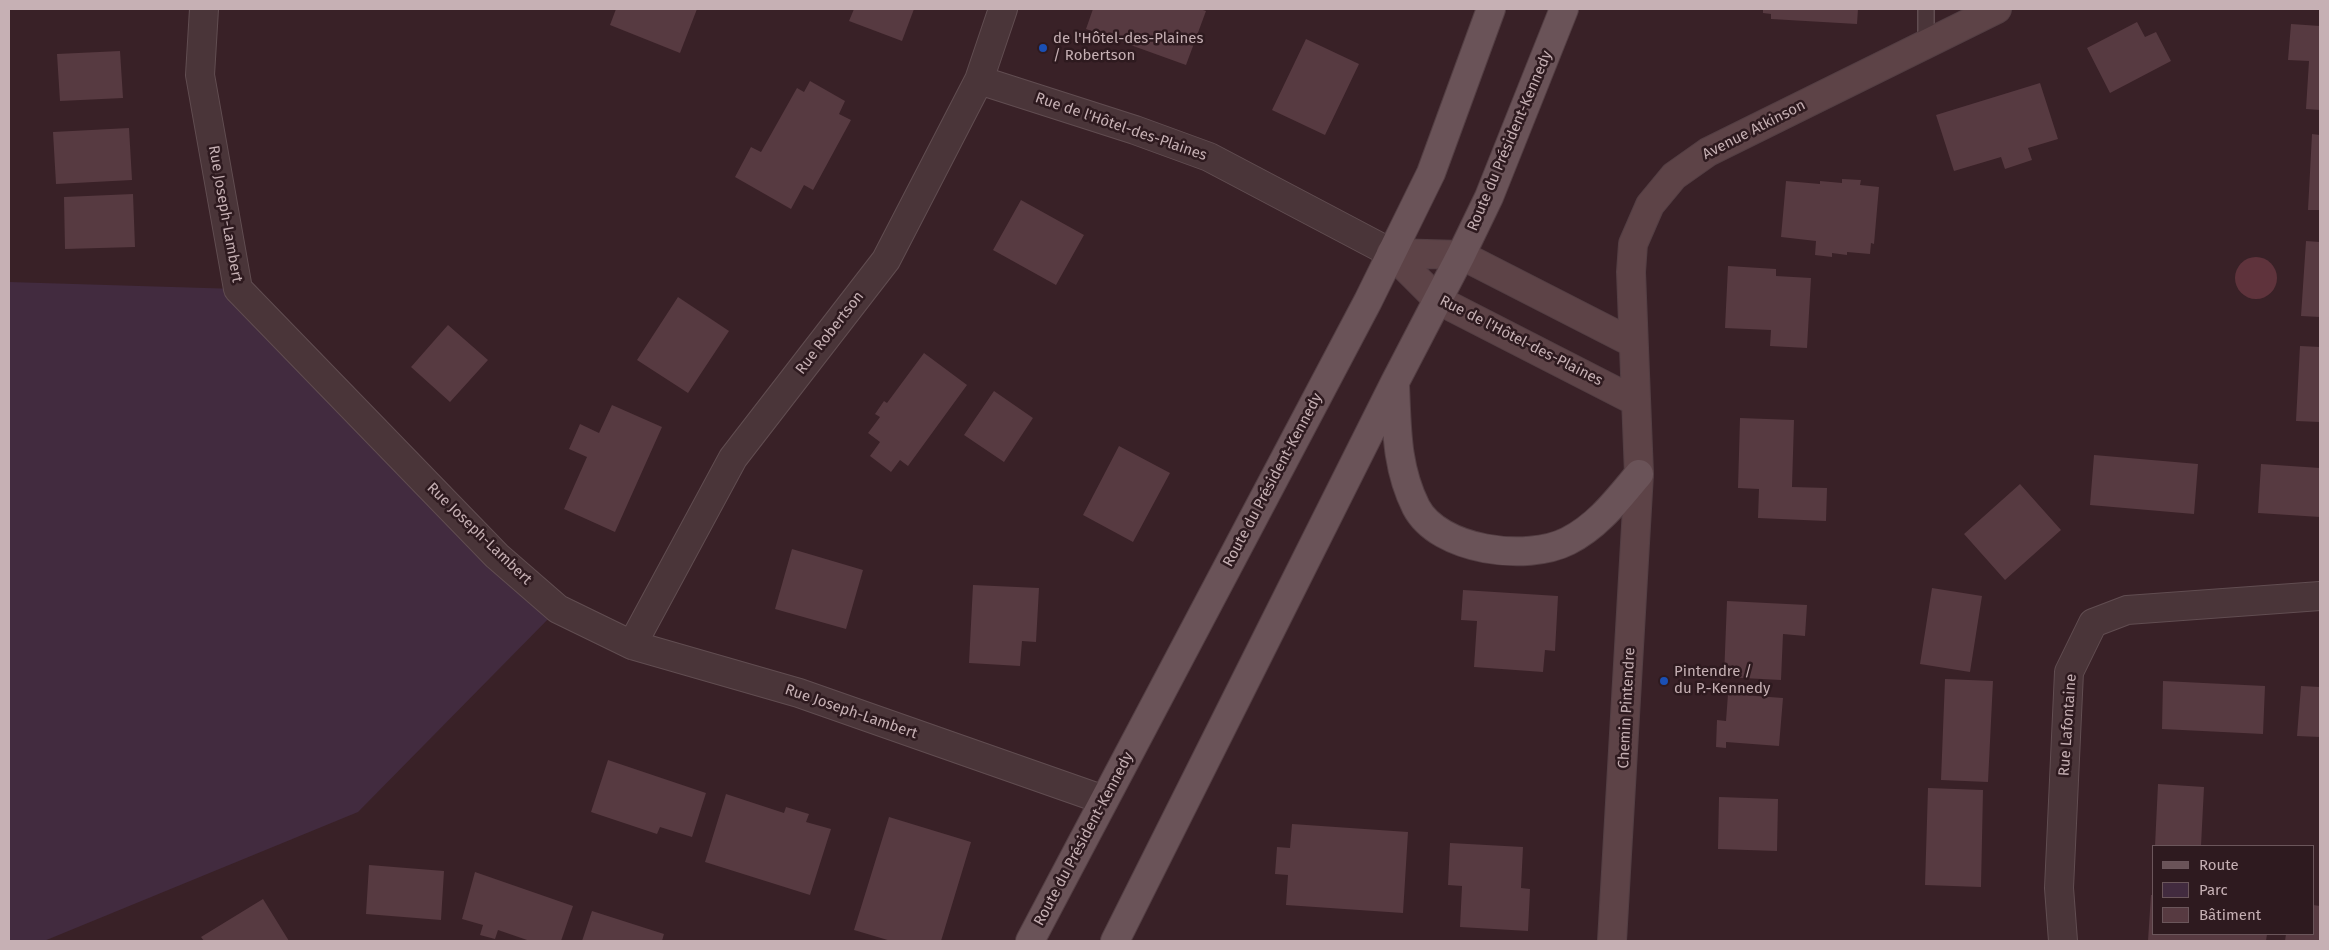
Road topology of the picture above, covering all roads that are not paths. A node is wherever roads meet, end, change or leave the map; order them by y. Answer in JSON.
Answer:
{"nodes":[{"id":1,"x":204,"y":9,"type":"edge"},
{"id":2,"x":1003,"y":9,"type":"edge"},
{"id":3,"x":1492,"y":9,"type":"edge"},
{"id":4,"x":1564,"y":9,"type":"edge"},
{"id":5,"x":1926,"y":9,"type":"edge"},
{"id":6,"x":1997,"y":9,"type":"edge"},
{"id":7,"x":1926,"y":44,"type":"junction"},
{"id":8,"x":979,"y":80,"type":"junction"},
{"id":9,"x":1391,"y":253,"type":"junction"},
{"id":10,"x":1461,"y":255,"type":"junction"},
{"id":11,"x":1438,"y":300,"type":"junction"},
{"id":12,"x":1633,"y":343,"type":"junction"},
{"id":13,"x":1395,"y":382,"type":"junction"},
{"id":14,"x":1635,"y":400,"type":"junction"},
{"id":15,"x":1639,"y":474,"type":"junction"},
{"id":16,"x":2320,"y":596,"type":"edge"},
{"id":17,"x":632,"y":645,"type":"junction"},
{"id":18,"x":1104,"y":800,"type":"junction"},
{"id":19,"x":1030,"y":941,"type":"edge"},
{"id":20,"x":1115,"y":941,"type":"edge"},
{"id":21,"x":1612,"y":941,"type":"edge"},
{"id":22,"x":2063,"y":941,"type":"edge"}],
"edges":[{"from":1,"to":17,"type":"street","name":"Rue Joseph-Lambert"},
{"from":2,"to":8,"type":"street","name":"Rue Robertson"},
{"from":3,"to":9,"type":"main road","name":"Route du Président-Kennedy"},
{"from":4,"to":10,"type":"main road","name":"Route du Président-Kennedy"},
{"from":5,"to":7,"type":"lane"},
{"from":6,"to":7,"type":"street","name":"Avenue Atkinson"},
{"from":7,"to":12,"type":"street","name":"Avenue Atkinson"},
{"from":8,"to":9,"type":"street","name":"Rue de l'Hôtel-des-Plaines"},
{"from":8,"to":17,"type":"street","name":"Rue Robertson"},
{"from":9,"to":10,"type":"street","name":"Rue de l'Hôtel-des-Plaines"},
{"from":9,"to":11,"type":"street","name":"Rue de l'Hôtel-des-Plaines"},
{"from":9,"to":18,"type":"main road","name":"Route du Président-Kennedy"},
{"from":10,"to":11,"type":"main road","name":"Route du Président-Kennedy"},
{"from":10,"to":12,"type":"street","name":"Rue de l'Hôtel-des-Plaines"},
{"from":11,"to":13,"type":"main road","name":"Route du Président-Kennedy"},
{"from":11,"to":14,"type":"street","name":"Rue de l'Hôtel-des-Plaines"},
{"from":12,"to":14,"type":"street","name":"Avenue Atkinson"},
{"from":13,"to":15,"type":"main road"},
{"from":13,"to":20,"type":"main road","name":"Route du Président-Kennedy"},
{"from":14,"to":15,"type":"street","name":"Chemin Pintendre"},
{"from":15,"to":21,"type":"street","name":"Chemin Pintendre"},
{"from":16,"to":22,"type":"street","name":"Rue Lafontaine"},
{"from":17,"to":18,"type":"street","name":"Rue Joseph-Lambert"},
{"from":18,"to":19,"type":"main road","name":"Route du Président-Kennedy"}]}
